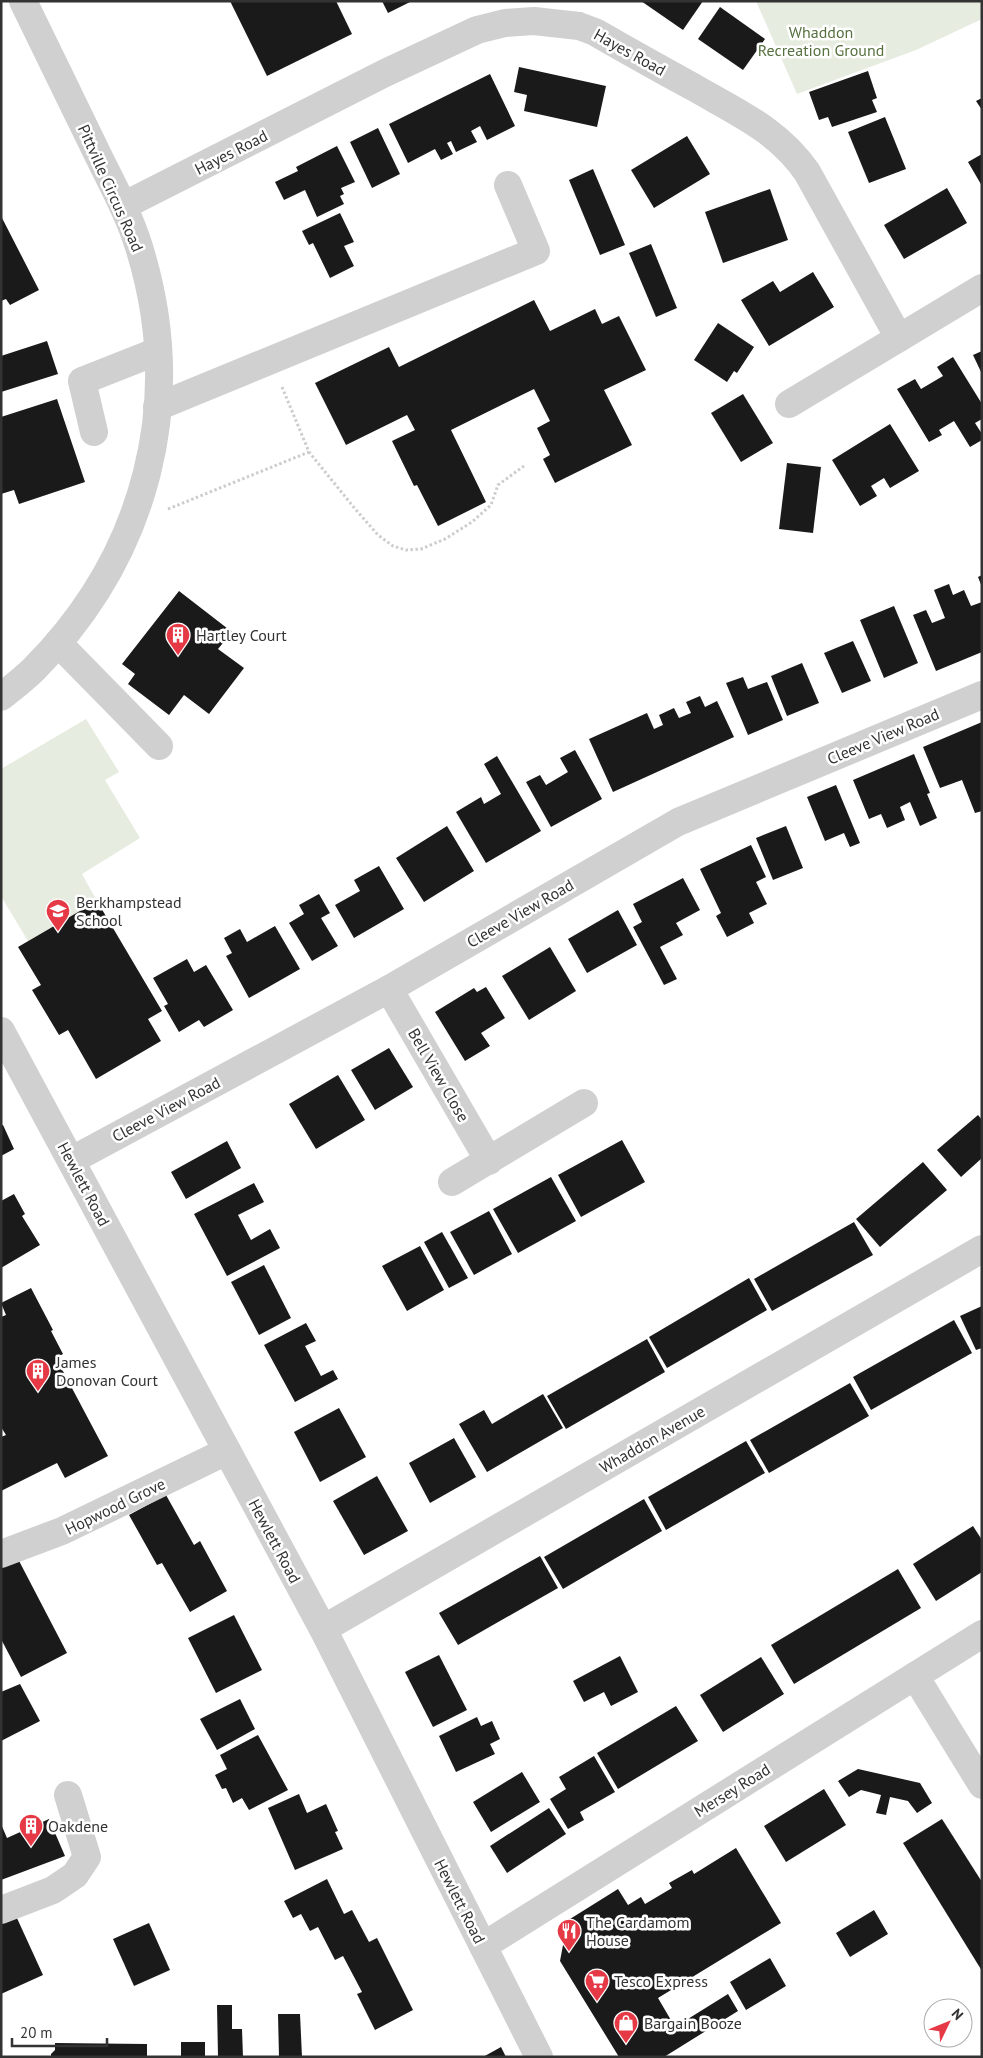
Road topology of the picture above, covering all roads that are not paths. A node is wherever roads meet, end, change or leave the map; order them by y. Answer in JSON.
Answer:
{"nodes":[{"id":1,"x":23,"y":1,"type":"edge"},
{"id":2,"x":508,"y":185,"type":"dead end"},
{"id":3,"x":123,"y":206,"type":"junction"},
{"id":4,"x":982,"y":288,"type":"edge"},
{"id":5,"x":899,"y":338,"type":"junction"},
{"id":6,"x":158,"y":351,"type":"junction"},
{"id":7,"x":789,"y":404,"type":"dead end"},
{"id":8,"x":157,"y":407,"type":"junction"},
{"id":9,"x":94,"y":432,"type":"dead end"},
{"id":10,"x":58,"y":643,"type":"junction"},
{"id":11,"x":982,"y":695,"type":"edge"},
{"id":12,"x":1,"y":696,"type":"edge"},
{"id":13,"x":159,"y":746,"type":"dead end"},
{"id":14,"x":389,"y":989,"type":"junction"},
{"id":15,"x":1,"y":1031,"type":"edge"},
{"id":16,"x":584,"y":1103,"type":"dead end"},
{"id":17,"x":72,"y":1160,"type":"junction"},
{"id":18,"x":489,"y":1161,"type":"junction"},
{"id":19,"x":452,"y":1182,"type":"dead end"},
{"id":20,"x":982,"y":1249,"type":"edge"},
{"id":21,"x":227,"y":1452,"type":"junction"},
{"id":22,"x":1,"y":1554,"type":"edge"},
{"id":23,"x":323,"y":1629,"type":"junction"},
{"id":24,"x":982,"y":1634,"type":"edge"},
{"id":25,"x":915,"y":1676,"type":"junction"},
{"id":26,"x":982,"y":1785,"type":"edge"},
{"id":27,"x":68,"y":1795,"type":"dead end"},
{"id":28,"x":1,"y":1910,"type":"edge"},
{"id":29,"x":483,"y":1946,"type":"junction"},
{"id":30,"x":540,"y":2057,"type":"edge"}],
"edges":[{"from":1,"to":3,"type":"street","name":"Pittville Circus Road"},
{"from":2,"to":8,"type":"street"},
{"from":3,"to":5,"type":"street","name":"Hayes Road"},
{"from":3,"to":6,"type":"street","name":"Pittville Circus Road"},
{"from":4,"to":5,"type":"street"},
{"from":5,"to":7,"type":"street"},
{"from":6,"to":8,"type":"street","name":"Pittville Circus Road"},
{"from":6,"to":9,"type":"street"},
{"from":8,"to":10,"type":"street","name":"Pittville Circus Road"},
{"from":10,"to":12,"type":"street","name":"Pittville Circus Road"},
{"from":10,"to":13,"type":"street"},
{"from":11,"to":14,"type":"street","name":"Cleeve View Road"},
{"from":14,"to":17,"type":"street","name":"Cleeve View Road"},
{"from":14,"to":18,"type":"street","name":"Bell View Close"},
{"from":15,"to":17,"type":"street","name":"Hewlett Road"},
{"from":16,"to":18,"type":"street"},
{"from":17,"to":21,"type":"street","name":"Hewlett Road"},
{"from":18,"to":19,"type":"street"},
{"from":20,"to":23,"type":"street","name":"Whaddon Avenue"},
{"from":21,"to":22,"type":"street","name":"Hopwood Grove"},
{"from":21,"to":23,"type":"street","name":"Hewlett Road"},
{"from":23,"to":29,"type":"street","name":"Hewlett Road"},
{"from":24,"to":25,"type":"street","name":"Mersey Road"},
{"from":25,"to":26,"type":"street"},
{"from":25,"to":29,"type":"street","name":"Mersey Road"},
{"from":27,"to":28,"type":"street"},
{"from":29,"to":30,"type":"street","name":"Hewlett Road"}]}
